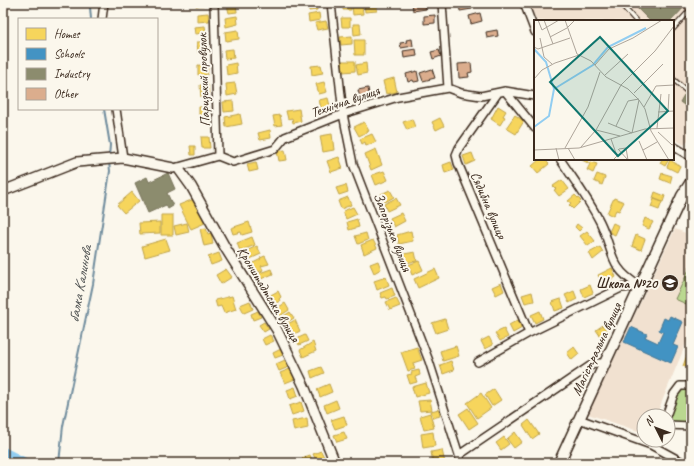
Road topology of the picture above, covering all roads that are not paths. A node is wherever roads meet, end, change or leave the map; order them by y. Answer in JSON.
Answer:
{"nodes":[{"id":1,"x":104,"y":3,"type":"edge"},
{"id":2,"x":214,"y":3,"type":"edge"},
{"id":3,"x":331,"y":3,"type":"edge"},
{"id":4,"x":442,"y":3,"type":"edge"},
{"id":5,"x":524,"y":3,"type":"edge"},
{"id":6,"x":620,"y":3,"type":"edge"},
{"id":7,"x":691,"y":9,"type":"edge"},
{"id":8,"x":102,"y":18,"type":"edge"},
{"id":9,"x":635,"y":20,"type":"edge"},
{"id":10,"x":674,"y":28,"type":"edge"},
{"id":11,"x":534,"y":29,"type":"edge"},
{"id":12,"x":674,"y":80,"type":"edge"},
{"id":13,"x":448,"y":88,"type":"junction"},
{"id":14,"x":502,"y":92,"type":"junction"},
{"id":15,"x":691,"y":95,"type":"edge"},
{"id":16,"x":534,"y":96,"type":"edge"},
{"id":17,"x":116,"y":110,"type":"edge"},
{"id":18,"x":343,"y":114,"type":"junction"},
{"id":19,"x":534,"y":127,"type":"edge"},
{"id":20,"x":674,"y":147,"type":"edge"},
{"id":21,"x":218,"y":156,"type":"junction"},
{"id":22,"x":691,"y":157,"type":"edge"},
{"id":23,"x":123,"y":158,"type":"junction"},
{"id":24,"x":561,"y":160,"type":"edge"},
{"id":25,"x":175,"y":168,"type":"junction"},
{"id":26,"x":691,"y":182,"type":"edge"},
{"id":27,"x":3,"y":192,"type":"edge"},
{"id":28,"x":640,"y":286,"type":"junction"},
{"id":29,"x":528,"y":333,"type":"junction"},
{"id":30,"x":478,"y":362,"type":"dead end"},
{"id":31,"x":604,"y":363,"type":"junction"},
{"id":32,"x":691,"y":386,"type":"edge"},
{"id":33,"x":669,"y":408,"type":"edge"},
{"id":34,"x":579,"y":419,"type":"junction"},
{"id":35,"x":676,"y":425,"type":"edge"},
{"id":36,"x":691,"y":426,"type":"edge"},
{"id":37,"x":636,"y":437,"type":"edge"},
{"id":38,"x":662,"y":448,"type":"edge"},
{"id":39,"x":459,"y":455,"type":"junction"},
{"id":40,"x":335,"y":463,"type":"edge"},
{"id":41,"x":460,"y":463,"type":"edge"},
{"id":42,"x":558,"y":463,"type":"edge"},
{"id":43,"x":684,"y":463,"type":"edge"}],
"edges":[{"from":1,"to":8,"type":"street"},
{"from":2,"to":21,"type":"street","name":"Паризький провулок"},
{"from":3,"to":18,"type":"street","name":"Запорізька вулиця"},
{"from":4,"to":13,"type":"street"},
{"from":5,"to":11,"type":"street"},
{"from":6,"to":9,"type":"lane"},
{"from":7,"to":10,"type":"lane"},
{"from":12,"to":15,"type":"lane"},
{"from":13,"to":14,"type":"street","name":"Технічна вулиця"},
{"from":13,"to":18,"type":"street","name":"Технічна вулиця"},
{"from":14,"to":16,"type":"street","name":"Технічна вулиця"},
{"from":14,"to":19,"type":"street"},
{"from":14,"to":29,"type":"street","name":"Сядибна вулиця"},
{"from":17,"to":23,"type":"street"},
{"from":18,"to":21,"type":"street","name":"Технічна вулиця"},
{"from":18,"to":39,"type":"street","name":"Запорізька вулиця"},
{"from":20,"to":22,"type":"street"},
{"from":21,"to":25,"type":"street"},
{"from":23,"to":25,"type":"street"},
{"from":23,"to":27,"type":"street"},
{"from":24,"to":28,"type":"street"},
{"from":25,"to":40,"type":"street","name":"Кронштадтська вулиця"},
{"from":26,"to":28,"type":"main road","name":"Магістральна вулиця"},
{"from":28,"to":29,"type":"street"},
{"from":28,"to":31,"type":"main road","name":"Магістральна вулиця"},
{"from":29,"to":30,"type":"street"},
{"from":31,"to":34,"type":"main road","name":"Магістральна вулиця"},
{"from":31,"to":39,"type":"street"},
{"from":32,"to":33,"type":"street"},
{"from":34,"to":37,"type":"street"},
{"from":34,"to":42,"type":"main road","name":"Магістральна вулиця"},
{"from":35,"to":36,"type":"street"},
{"from":38,"to":43,"type":"street"},
{"from":39,"to":41,"type":"street","name":"Запорізька вулиця"}]}
